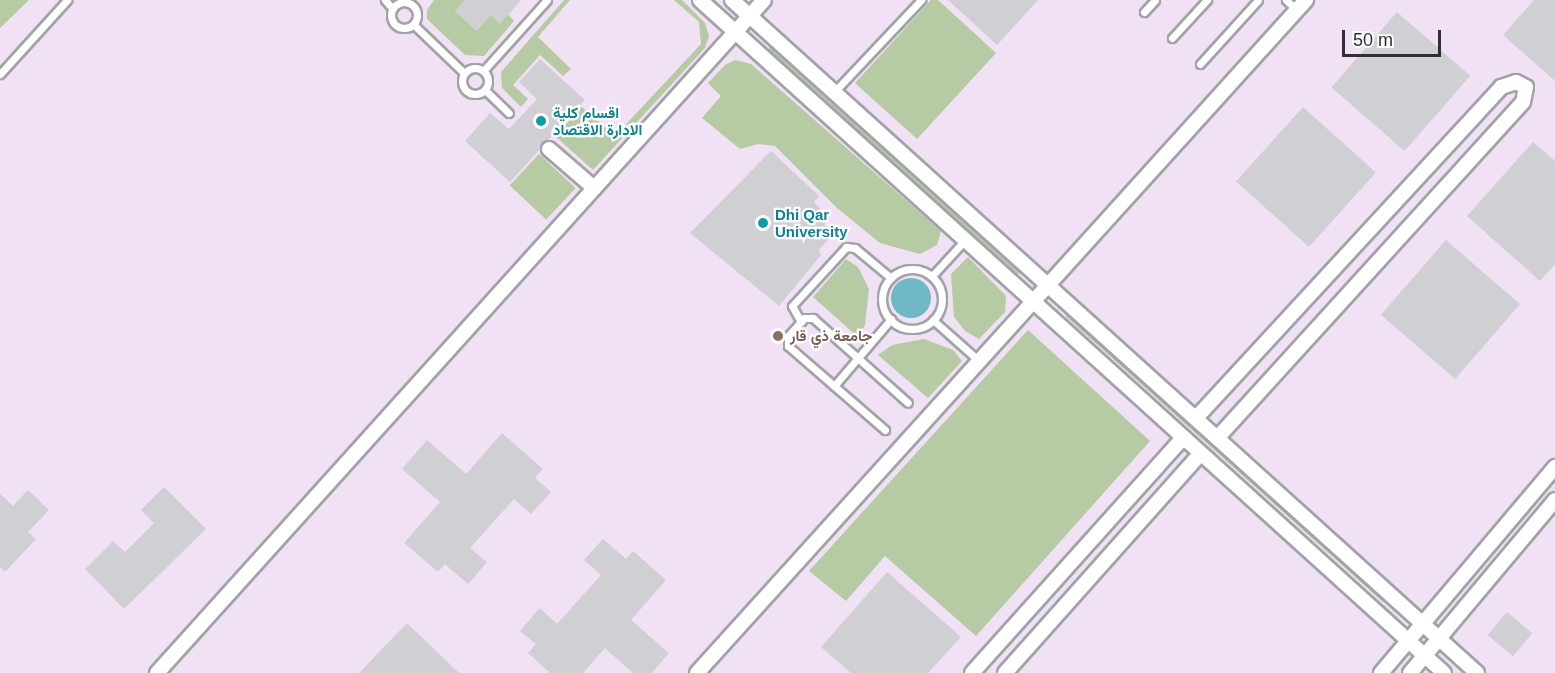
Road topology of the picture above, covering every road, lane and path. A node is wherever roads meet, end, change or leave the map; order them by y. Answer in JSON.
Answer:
{"nodes":[{"id":1,"x":67,"y":0,"type":"edge"},
{"id":2,"x":385,"y":0,"type":"edge"},
{"id":3,"x":547,"y":0,"type":"edge"},
{"id":4,"x":700,"y":0,"type":"edge"},
{"id":5,"x":732,"y":0,"type":"edge"},
{"id":6,"x":764,"y":0,"type":"edge"},
{"id":7,"x":921,"y":0,"type":"edge"},
{"id":8,"x":1155,"y":0,"type":"edge"},
{"id":9,"x":1207,"y":0,"type":"edge"},
{"id":10,"x":1258,"y":0,"type":"edge"},
{"id":11,"x":1286,"y":0,"type":"edge"},
{"id":12,"x":415,"y":2,"type":"edge"},
{"id":13,"x":1301,"y":5,"type":"edge"},
{"id":14,"x":392,"y":8,"type":"junction"},
{"id":15,"x":1144,"y":12,"type":"dead end"},
{"id":16,"x":750,"y":16,"type":"junction"},
{"id":17,"x":414,"y":24,"type":"junction"},
{"id":18,"x":735,"y":32,"type":"junction"},
{"id":19,"x":1172,"y":38,"type":"dead end"},
{"id":20,"x":1200,"y":64,"type":"dead end"},
{"id":21,"x":484,"y":70,"type":"junction"},
{"id":22,"x":464,"y":73,"type":"junction"},
{"id":23,"x":0,"y":74,"type":"edge"},
{"id":24,"x":485,"y":90,"type":"junction"},
{"id":25,"x":834,"y":92,"type":"junction"},
{"id":26,"x":509,"y":113,"type":"dead end"},
{"id":27,"x":1453,"y":139,"type":"junction"},
{"id":28,"x":549,"y":149,"type":"dead end"},
{"id":29,"x":1472,"y":157,"type":"junction"},
{"id":30,"x":594,"y":188,"type":"junction"},
{"id":31,"x":1366,"y":234,"type":"junction"},
{"id":32,"x":966,"y":239,"type":"junction"},
{"id":33,"x":1386,"y":252,"type":"junction"},
{"id":34,"x":932,"y":276,"type":"junction"},
{"id":35,"x":891,"y":278,"type":"junction"},
{"id":36,"x":1049,"y":282,"type":"junction"},
{"id":37,"x":1031,"y":303,"type":"junction"},
{"id":38,"x":891,"y":320,"type":"junction"},
{"id":39,"x":933,"y":320,"type":"junction"},
{"id":40,"x":801,"y":322,"type":"junction"},
{"id":41,"x":858,"y":358,"type":"junction"},
{"id":42,"x":978,"y":360,"type":"junction"},
{"id":43,"x":834,"y":386,"type":"junction"},
{"id":44,"x":908,"y":403,"type":"dead end"},
{"id":45,"x":1196,"y":418,"type":"junction"},
{"id":46,"x":885,"y":430,"type":"dead end"},
{"id":47,"x":1218,"y":437,"type":"junction"},
{"id":48,"x":1182,"y":439,"type":"junction"},
{"id":49,"x":1199,"y":455,"type":"junction"},
{"id":50,"x":1555,"y":467,"type":"edge"},
{"id":51,"x":1555,"y":500,"type":"edge"},
{"id":52,"x":1022,"y":617,"type":"junction"},
{"id":53,"x":1423,"y":626,"type":"junction"},
{"id":54,"x":1042,"y":632,"type":"junction"},
{"id":55,"x":1439,"y":640,"type":"junction"},
{"id":56,"x":1409,"y":642,"type":"junction"},
{"id":57,"x":1425,"y":656,"type":"junction"},
{"id":58,"x":157,"y":673,"type":"edge"},
{"id":59,"x":697,"y":673,"type":"edge"},
{"id":60,"x":972,"y":673,"type":"edge"},
{"id":61,"x":1005,"y":673,"type":"edge"},
{"id":62,"x":1381,"y":673,"type":"edge"},
{"id":63,"x":1410,"y":673,"type":"edge"},
{"id":64,"x":1444,"y":673,"type":"edge"},
{"id":65,"x":1477,"y":673,"type":"edge"}],
"edges":[{"from":1,"to":23,"type":"lane"},
{"from":2,"to":14,"type":"lane"},
{"from":3,"to":21,"type":"lane"},
{"from":4,"to":18,"type":"street"},
{"from":5,"to":16,"type":"street"},
{"from":6,"to":16,"type":"street"},
{"from":7,"to":25,"type":"lane"},
{"from":8,"to":15,"type":"lane"},
{"from":9,"to":19,"type":"lane"},
{"from":10,"to":20,"type":"lane"},
{"from":11,"to":13,"type":"lane"},
{"from":12,"to":14,"type":"lane"},
{"from":12,"to":17,"type":"lane"},
{"from":13,"to":36,"type":"street"},
{"from":14,"to":17,"type":"lane"},
{"from":16,"to":18,"type":"street"},
{"from":16,"to":25,"type":"street"},
{"from":17,"to":22,"type":"lane"},
{"from":18,"to":30,"type":"street"},
{"from":18,"to":32,"type":"street"},
{"from":21,"to":22,"type":"lane"},
{"from":21,"to":24,"type":"lane"},
{"from":22,"to":24,"type":"lane"},
{"from":24,"to":26,"type":"lane"},
{"from":25,"to":36,"type":"street"},
{"from":27,"to":29,"type":"street"},
{"from":27,"to":29,"type":"street"},
{"from":27,"to":31,"type":"street"},
{"from":28,"to":30,"type":"street"},
{"from":29,"to":33,"type":"street"},
{"from":30,"to":58,"type":"street"},
{"from":31,"to":33,"type":"street"},
{"from":31,"to":45,"type":"street"},
{"from":32,"to":34,"type":"lane"},
{"from":32,"to":37,"type":"street"},
{"from":33,"to":47,"type":"street"},
{"from":34,"to":35,"type":"lane"},
{"from":34,"to":39,"type":"lane"},
{"from":35,"to":38,"type":"lane"},
{"from":35,"to":40,"type":"lane"},
{"from":36,"to":37,"type":"street"},
{"from":36,"to":45,"type":"street"},
{"from":37,"to":42,"type":"street"},
{"from":37,"to":48,"type":"street"},
{"from":38,"to":39,"type":"lane"},
{"from":38,"to":41,"type":"lane"},
{"from":39,"to":42,"type":"lane"},
{"from":40,"to":41,"type":"lane"},
{"from":40,"to":43,"type":"lane"},
{"from":41,"to":43,"type":"lane"},
{"from":41,"to":44,"type":"lane"},
{"from":42,"to":59,"type":"street"},
{"from":43,"to":46,"type":"lane"},
{"from":45,"to":47,"type":"street"},
{"from":47,"to":53,"type":"street"},
{"from":48,"to":49,"type":"street"},
{"from":48,"to":52,"type":"street"},
{"from":49,"to":54,"type":"street"},
{"from":49,"to":56,"type":"street"},
{"from":50,"to":53,"type":"street"},
{"from":51,"to":55,"type":"street"},
{"from":52,"to":54,"type":"street"},
{"from":52,"to":60,"type":"street"},
{"from":53,"to":55,"type":"street"},
{"from":53,"to":56,"type":"street"},
{"from":54,"to":61,"type":"street"},
{"from":55,"to":57,"type":"street"},
{"from":55,"to":65,"type":"street"},
{"from":56,"to":57,"type":"street"},
{"from":56,"to":62,"type":"street"},
{"from":57,"to":63,"type":"street"},
{"from":57,"to":64,"type":"street"}]}
